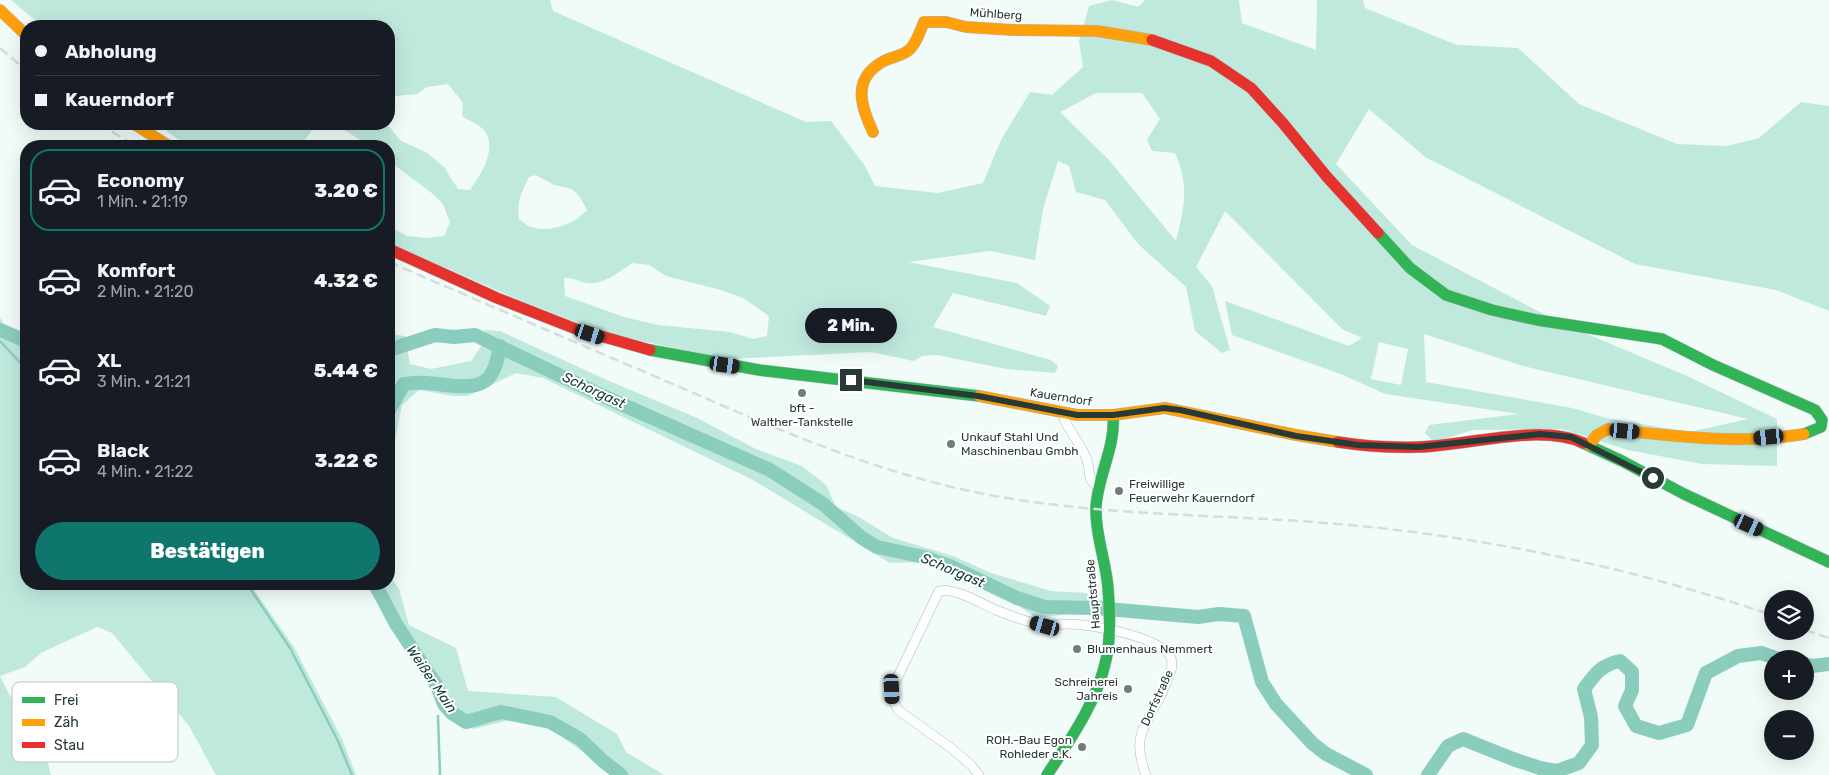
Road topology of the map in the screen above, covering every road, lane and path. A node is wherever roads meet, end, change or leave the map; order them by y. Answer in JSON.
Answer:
{"nodes":[{"id":1,"x":0,"y":10,"type":"edge"},
{"id":2,"x":20,"y":29,"type":"edge"},
{"id":3,"x":144,"y":130,"type":"edge"},
{"id":4,"x":873,"y":132,"type":"dead end"},
{"id":5,"x":159,"y":140,"type":"edge"},
{"id":6,"x":395,"y":252,"type":"edge"},
{"id":7,"x":1065,"y":413,"type":"junction"},
{"id":8,"x":1113,"y":415,"type":"junction"},
{"id":9,"x":1589,"y":445,"type":"junction"},
{"id":10,"x":1099,"y":487,"type":"junction"},
{"id":11,"x":1829,"y":562,"type":"edge"},
{"id":12,"x":1110,"y":624,"type":"junction"},
{"id":13,"x":979,"y":775,"type":"edge"},
{"id":14,"x":1047,"y":775,"type":"edge"},
{"id":15,"x":1146,"y":775,"type":"edge"}],
"edges":[{"from":1,"to":2,"type":"main road"},
{"from":3,"to":5,"type":"main road"},
{"from":4,"to":9,"type":"main road","name":"Mühlberg"},
{"from":6,"to":7,"type":"main road","name":"Kauerndorf"},
{"from":7,"to":8,"type":"main road","name":"Kauerndorf"},
{"from":7,"to":10,"type":"street"},
{"from":8,"to":9,"type":"main road","name":"Kauerndorf"},
{"from":8,"to":10,"type":"main road","name":"Hauptstraße"},
{"from":9,"to":11,"type":"main road","name":"Kauerndorf"},
{"from":10,"to":12,"type":"main road","name":"Hauptstraße"},
{"from":12,"to":13,"type":"street"},
{"from":12,"to":14,"type":"main road","name":"Hauptstraße"},
{"from":12,"to":15,"type":"street","name":"Dorfstraße"}]}
